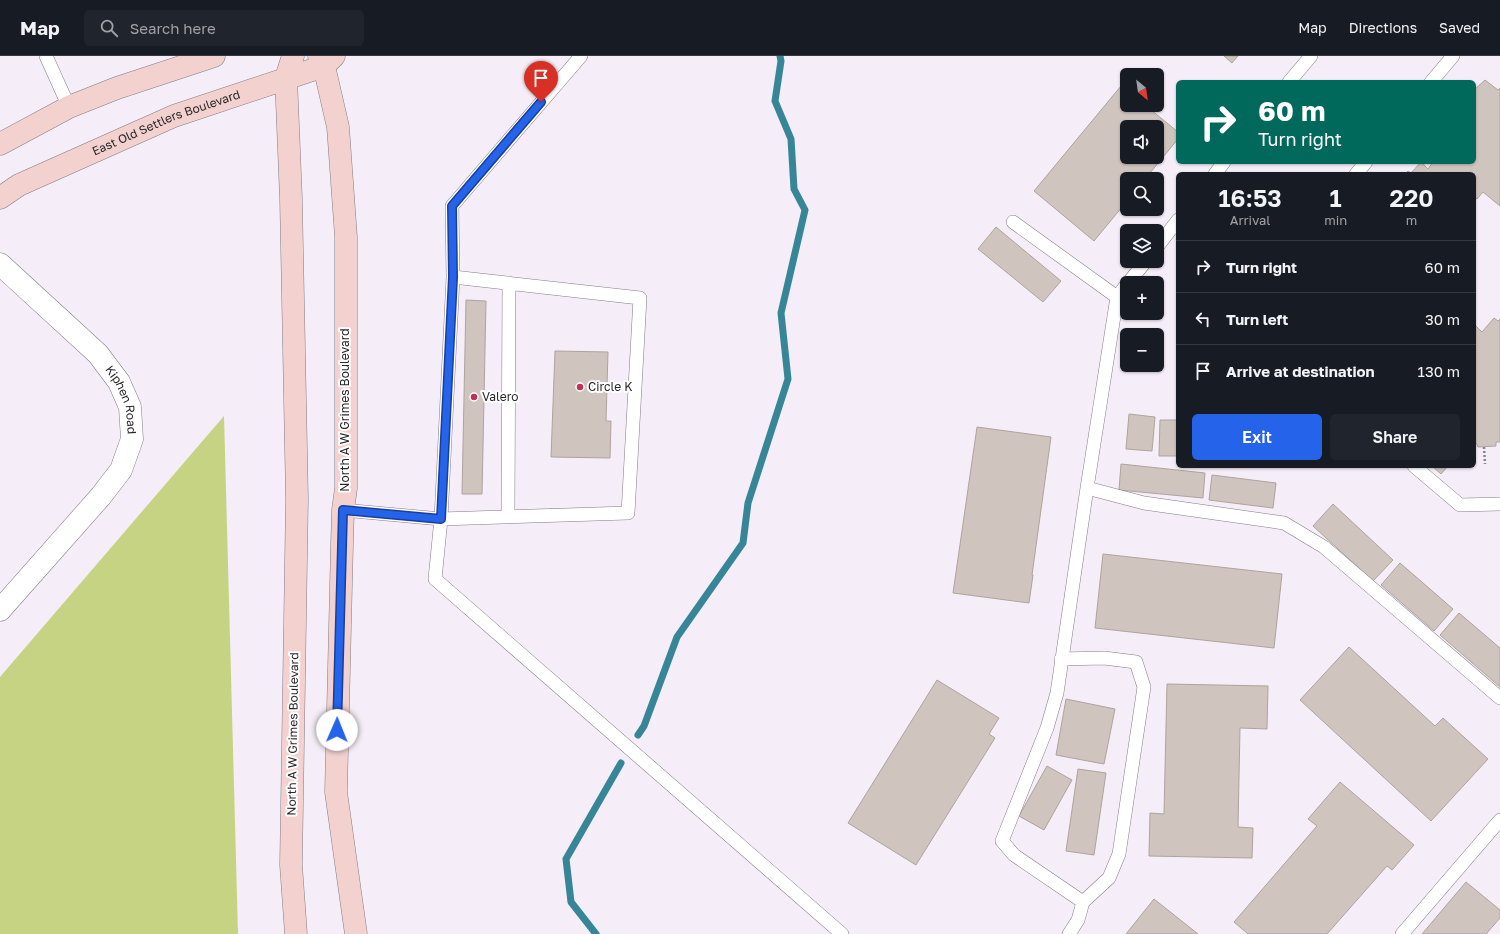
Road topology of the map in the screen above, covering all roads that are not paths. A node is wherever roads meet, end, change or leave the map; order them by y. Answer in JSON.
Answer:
{"nodes":[{"id":1,"x":46,"y":56,"type":"edge"},
{"id":2,"x":214,"y":56,"type":"edge"},
{"id":3,"x":293,"y":56,"type":"edge"},
{"id":4,"x":580,"y":56,"type":"edge"},
{"id":5,"x":1311,"y":56,"type":"edge"},
{"id":6,"x":1453,"y":56,"type":"edge"},
{"id":7,"x":326,"y":59,"type":"edge"},
{"id":8,"x":286,"y":78,"type":"junction"},
{"id":9,"x":1292,"y":80,"type":"edge"},
{"id":10,"x":1433,"y":80,"type":"edge"},
{"id":11,"x":69,"y":107,"type":"junction"},
{"id":12,"x":0,"y":144,"type":"edge"},
{"id":13,"x":1364,"y":164,"type":"edge"},
{"id":14,"x":1358,"y":172,"type":"edge"},
{"id":15,"x":0,"y":198,"type":"edge"},
{"id":16,"x":1012,"y":222,"type":"dead end"},
{"id":17,"x":1176,"y":223,"type":"edge"},
{"id":18,"x":1164,"y":238,"type":"edge"},
{"id":19,"x":0,"y":264,"type":"edge"},
{"id":20,"x":1141,"y":268,"type":"edge"},
{"id":21,"x":1134,"y":276,"type":"edge"},
{"id":22,"x":453,"y":277,"type":"junction"},
{"id":23,"x":509,"y":283,"type":"junction"},
{"id":24,"x":1120,"y":293,"type":"edge"},
{"id":25,"x":1117,"y":297,"type":"junction"},
{"id":26,"x":1416,"y":468,"type":"edge"},
{"id":27,"x":1087,"y":488,"type":"junction"},
{"id":28,"x":1500,"y":504,"type":"edge"},
{"id":29,"x":343,"y":510,"type":"junction"},
{"id":30,"x":508,"y":515,"type":"junction"},
{"id":31,"x":441,"y":519,"type":"junction"},
{"id":32,"x":0,"y":610,"type":"edge"},
{"id":33,"x":1061,"y":659,"type":"junction"},
{"id":34,"x":1500,"y":698,"type":"edge"},
{"id":35,"x":1500,"y":820,"type":"edge"},
{"id":36,"x":1083,"y":902,"type":"junction"},
{"id":37,"x":296,"y":934,"type":"edge"},
{"id":38,"x":356,"y":934,"type":"edge"},
{"id":39,"x":842,"y":934,"type":"edge"},
{"id":40,"x":1069,"y":934,"type":"edge"},
{"id":41,"x":1402,"y":934,"type":"edge"}],
"edges":[{"from":1,"to":11,"type":"lane"},
{"from":2,"to":11,"type":"main road"},
{"from":3,"to":8,"type":"main road","name":"North A W Grimes Boulevard"},
{"from":4,"to":22,"type":"lane"},
{"from":5,"to":9,"type":"lane"},
{"from":6,"to":10,"type":"lane"},
{"from":7,"to":8,"type":"main road","name":"East Old Settlers Boulevard"},
{"from":7,"to":29,"type":"main road","name":"North A W Grimes Boulevard"},
{"from":8,"to":15,"type":"main road","name":"East Old Settlers Boulevard"},
{"from":8,"to":37,"type":"main road","name":"North A W Grimes Boulevard"},
{"from":11,"to":12,"type":"main road"},
{"from":13,"to":14,"type":"lane"},
{"from":16,"to":25,"type":"lane"},
{"from":17,"to":18,"type":"lane"},
{"from":19,"to":32,"type":"street","name":"Kiphen Road"},
{"from":20,"to":21,"type":"lane"},
{"from":22,"to":23,"type":"lane"},
{"from":22,"to":31,"type":"lane"},
{"from":23,"to":30,"type":"lane"},
{"from":23,"to":30,"type":"lane"},
{"from":24,"to":25,"type":"lane"},
{"from":25,"to":27,"type":"lane"},
{"from":26,"to":28,"type":"lane"},
{"from":27,"to":33,"type":"lane"},
{"from":27,"to":34,"type":"lane"},
{"from":29,"to":31,"type":"lane"},
{"from":29,"to":38,"type":"main road","name":"North A W Grimes Boulevard"},
{"from":30,"to":31,"type":"lane"},
{"from":31,"to":39,"type":"lane"},
{"from":33,"to":36,"type":"lane"},
{"from":33,"to":36,"type":"lane"},
{"from":35,"to":41,"type":"lane"},
{"from":36,"to":40,"type":"lane"}]}
